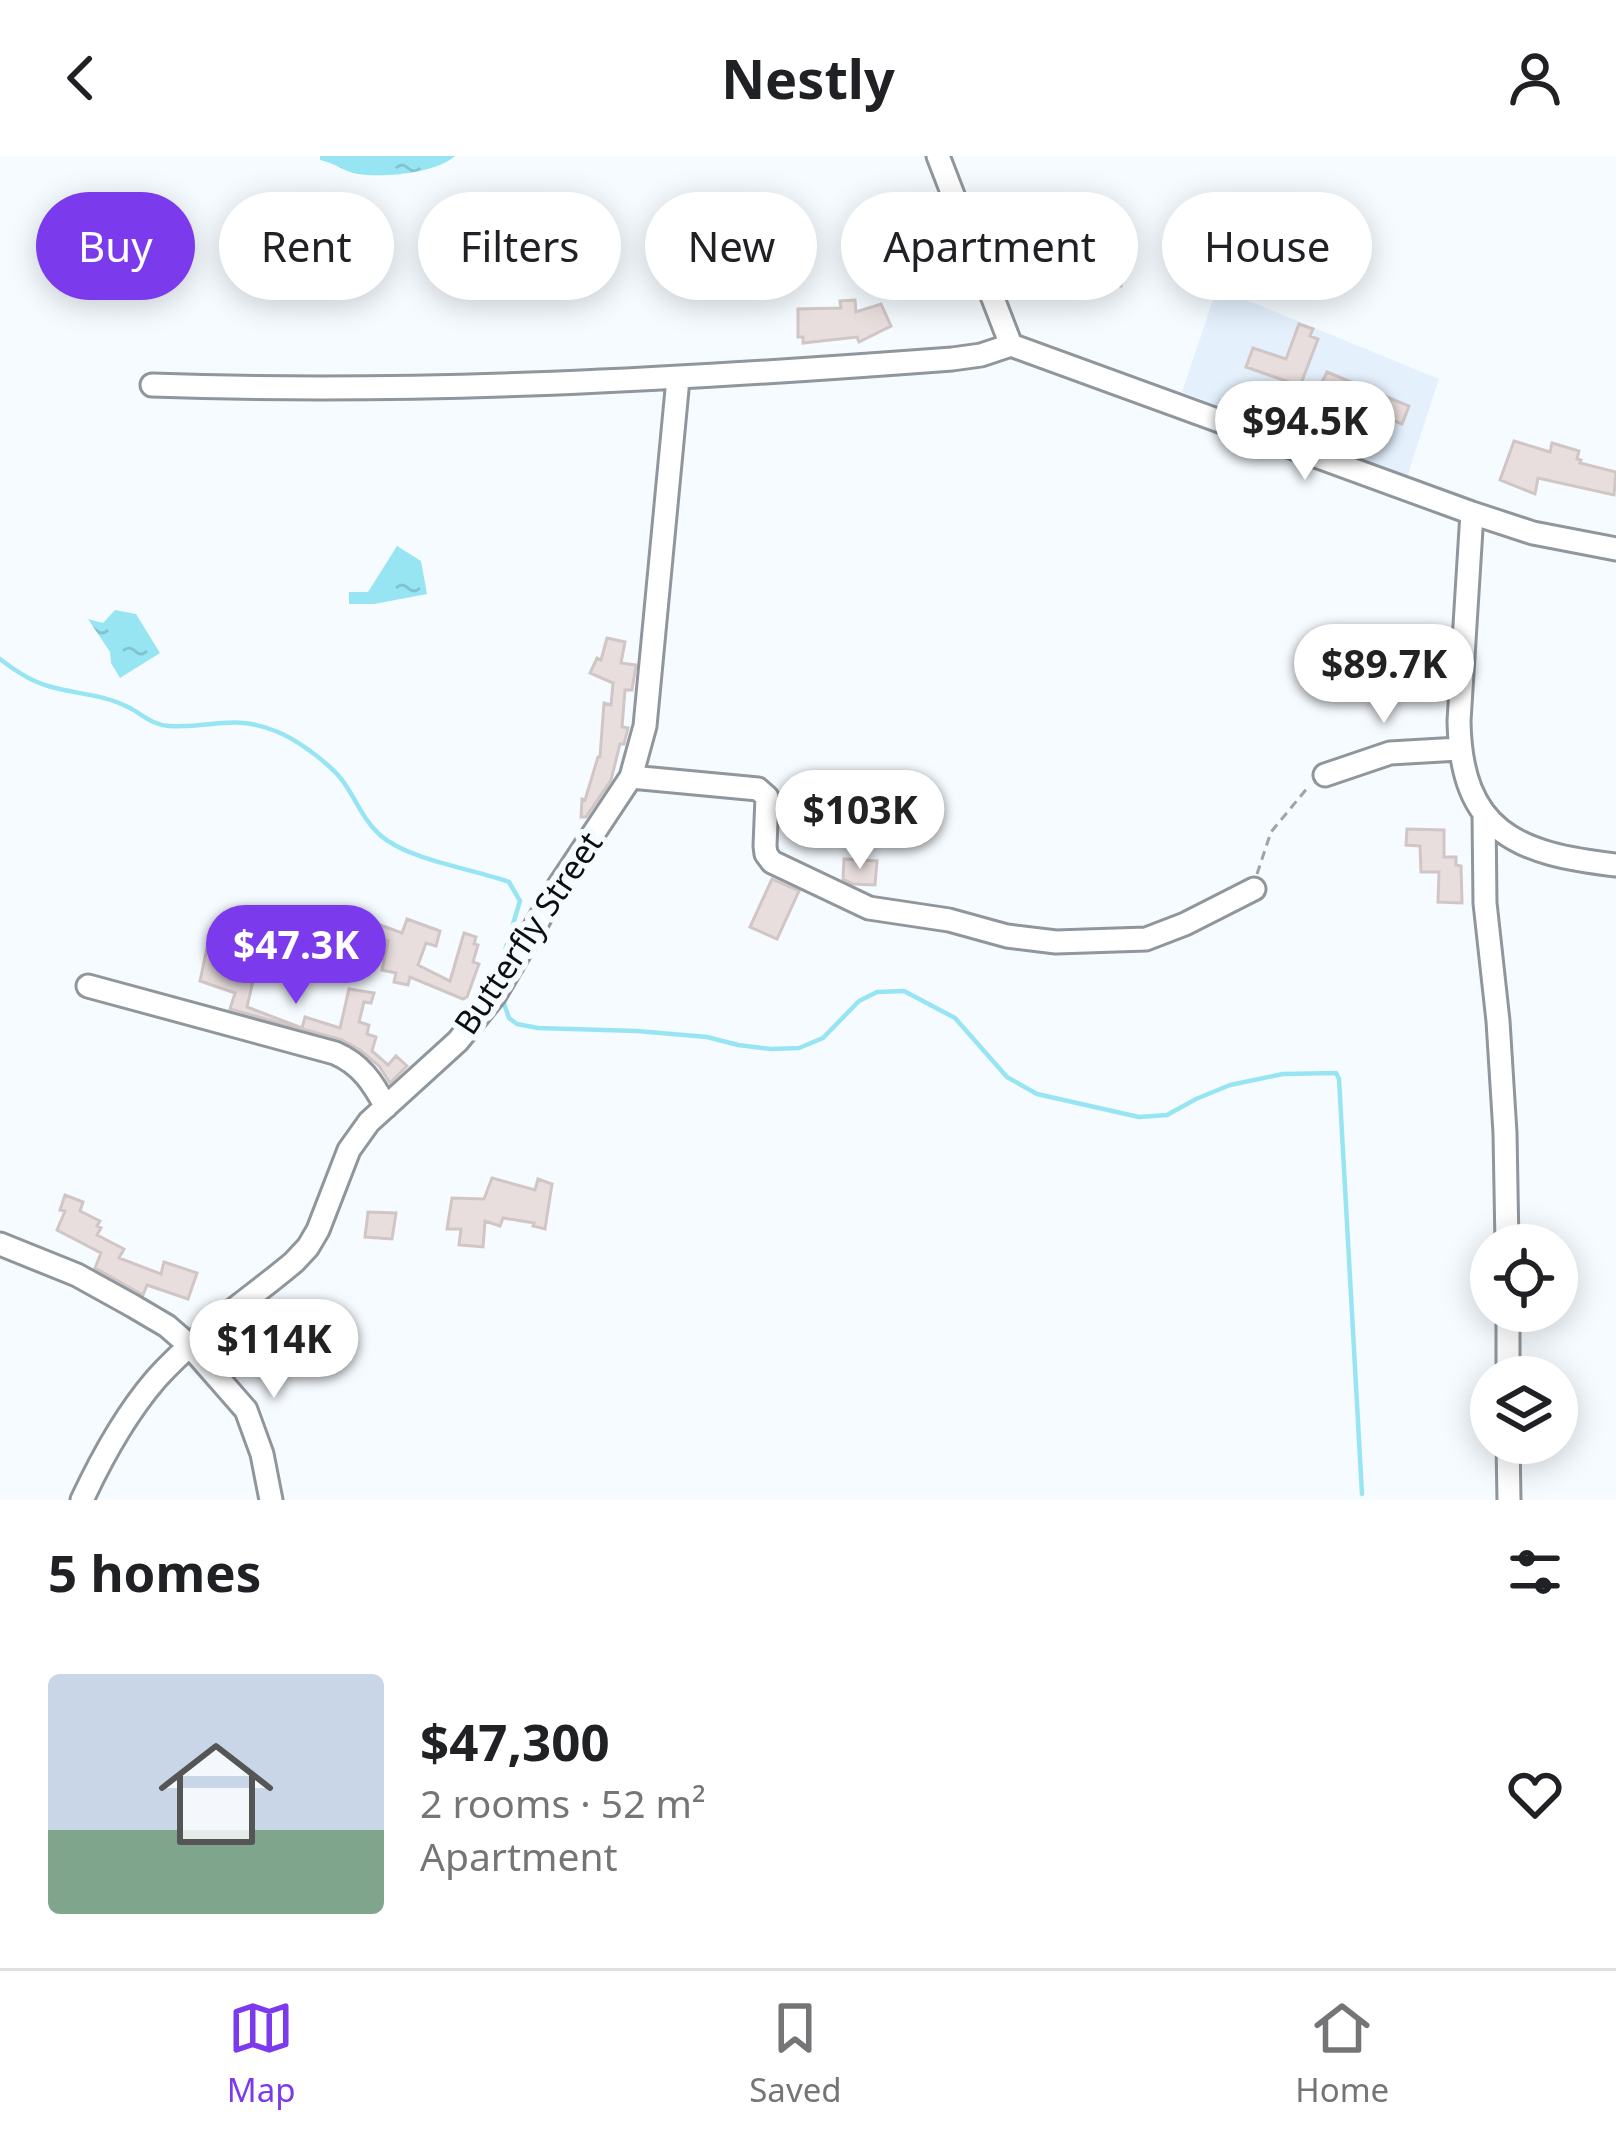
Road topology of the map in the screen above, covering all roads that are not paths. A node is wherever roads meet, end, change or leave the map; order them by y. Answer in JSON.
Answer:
{"nodes":[{"id":1,"x":938,"y":156,"type":"edge"},
{"id":2,"x":1011,"y":345,"type":"junction"},
{"id":3,"x":678,"y":380,"type":"junction"},
{"id":4,"x":152,"y":385,"type":"dead end"},
{"id":5,"x":1472,"y":513,"type":"junction"},
{"id":6,"x":1616,"y":549,"type":"edge"},
{"id":7,"x":1459,"y":749,"type":"junction"},
{"id":8,"x":1325,"y":775,"type":"road end"},
{"id":9,"x":632,"y":777,"type":"junction"},
{"id":10,"x":1484,"y":814,"type":"junction"},
{"id":11,"x":1616,"y":865,"type":"edge"},
{"id":12,"x":1254,"y":889,"type":"road end"},
{"id":13,"x":88,"y":986,"type":"dead end"},
{"id":14,"x":386,"y":1107,"type":"junction"},
{"id":15,"x":1507,"y":1224,"type":"edge"},
{"id":16,"x":0,"y":1244,"type":"edge"},
{"id":17,"x":190,"y":1346,"type":"junction"},
{"id":18,"x":1508,"y":1464,"type":"edge"},
{"id":19,"x":82,"y":1500,"type":"edge"},
{"id":20,"x":272,"y":1500,"type":"edge"},
{"id":21,"x":1509,"y":1500,"type":"edge"}],
"edges":[{"from":1,"to":2,"type":"street"},
{"from":2,"to":3,"type":"street"},
{"from":2,"to":5,"type":"street"},
{"from":3,"to":4,"type":"street"},
{"from":3,"to":9,"type":"street","name":"Butterfly Street"},
{"from":5,"to":6,"type":"street"},
{"from":5,"to":7,"type":"street"},
{"from":7,"to":8,"type":"street"},
{"from":7,"to":10,"type":"street"},
{"from":9,"to":12,"type":"street"},
{"from":9,"to":14,"type":"street","name":"Butterfly Street"},
{"from":10,"to":11,"type":"street"},
{"from":10,"to":15,"type":"street"},
{"from":13,"to":14,"type":"street"},
{"from":14,"to":17,"type":"street","name":"Butterfly Street"},
{"from":16,"to":17,"type":"street"},
{"from":17,"to":19,"type":"street","name":"Butterfly Street"},
{"from":17,"to":20,"type":"street"},
{"from":18,"to":21,"type":"street"}]}
